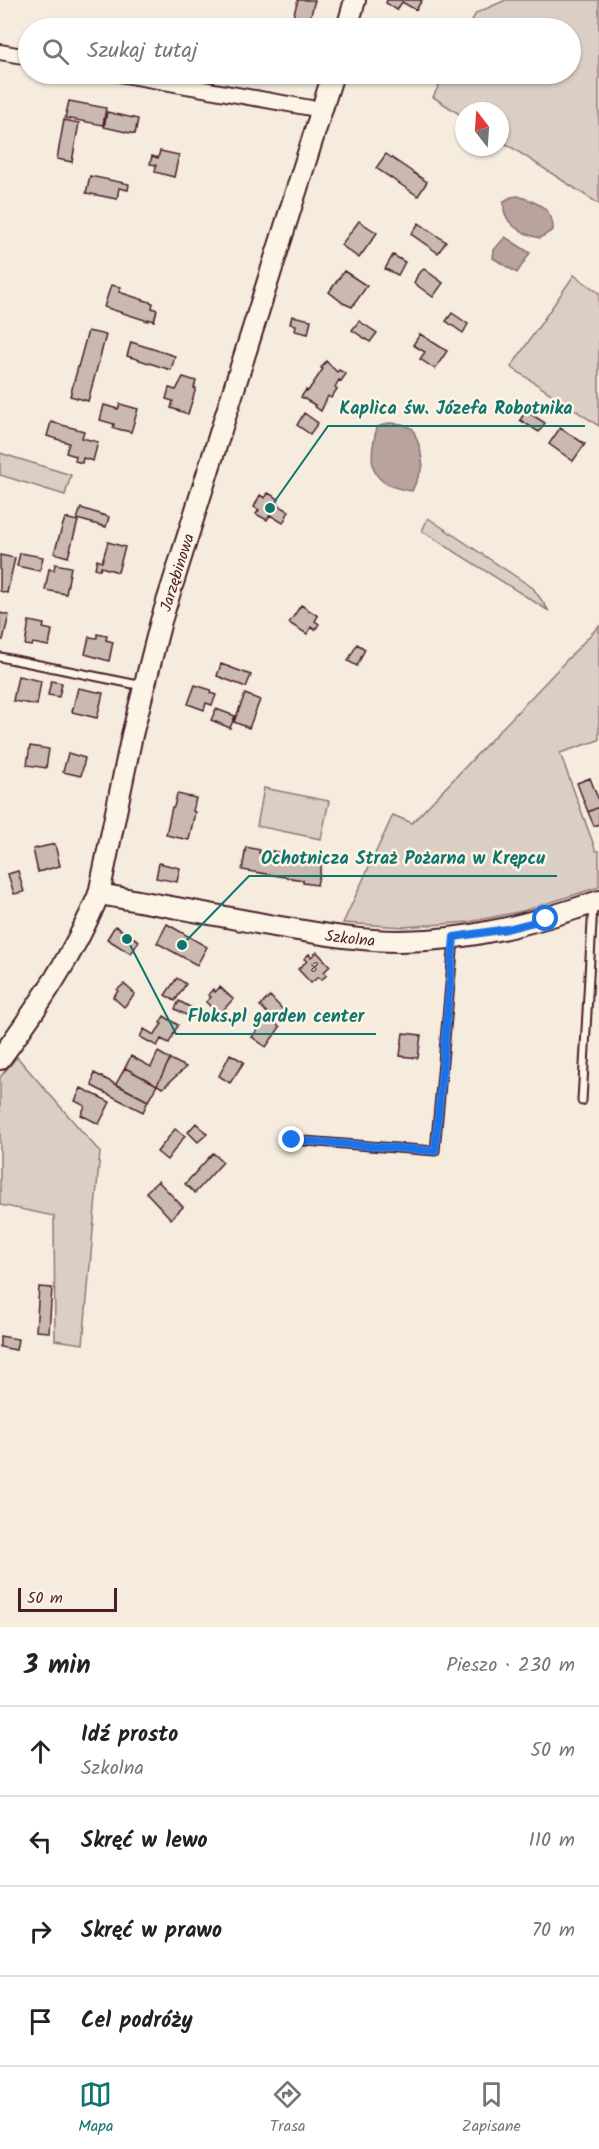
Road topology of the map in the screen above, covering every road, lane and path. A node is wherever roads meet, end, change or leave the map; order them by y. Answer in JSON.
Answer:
{"nodes":[{"id":1,"x":355,"y":0,"type":"edge"},
{"id":2,"x":350,"y":18,"type":"edge"},
{"id":3,"x":0,"y":52,"type":"edge"},
{"id":4,"x":18,"y":55,"type":"edge"},
{"id":5,"x":175,"y":84,"type":"edge"},
{"id":6,"x":330,"y":84,"type":"edge"},
{"id":7,"x":322,"y":110,"type":"junction"},
{"id":8,"x":0,"y":657,"type":"edge"},
{"id":9,"x":144,"y":686,"type":"junction"},
{"id":10,"x":99,"y":894,"type":"junction"},
{"id":11,"x":596,"y":902,"type":"edge"},
{"id":12,"x":454,"y":937,"type":"junction"},
{"id":13,"x":0,"y":1059,"type":"edge"},
{"id":14,"x":582,"y":1101,"type":"dead end"},
{"id":15,"x":292,"y":1140,"type":"dead end"}],
"edges":[{"from":1,"to":2,"type":"street"},
{"from":3,"to":4,"type":"street"},
{"from":5,"to":7,"type":"street"},
{"from":6,"to":7,"type":"street","name":"Jarzębinowa"},
{"from":7,"to":9,"type":"street","name":"Jarzębinowa"},
{"from":8,"to":9,"type":"lane"},
{"from":9,"to":10,"type":"street","name":"Jarzębinowa"},
{"from":10,"to":12,"type":"street","name":"Szkolna"},
{"from":10,"to":13,"type":"street","name":"Jarzębinowa"},
{"from":11,"to":12,"type":"street","name":"Szkolna"},
{"from":11,"to":14,"type":"lane"},
{"from":12,"to":15,"type":"lane"}]}
